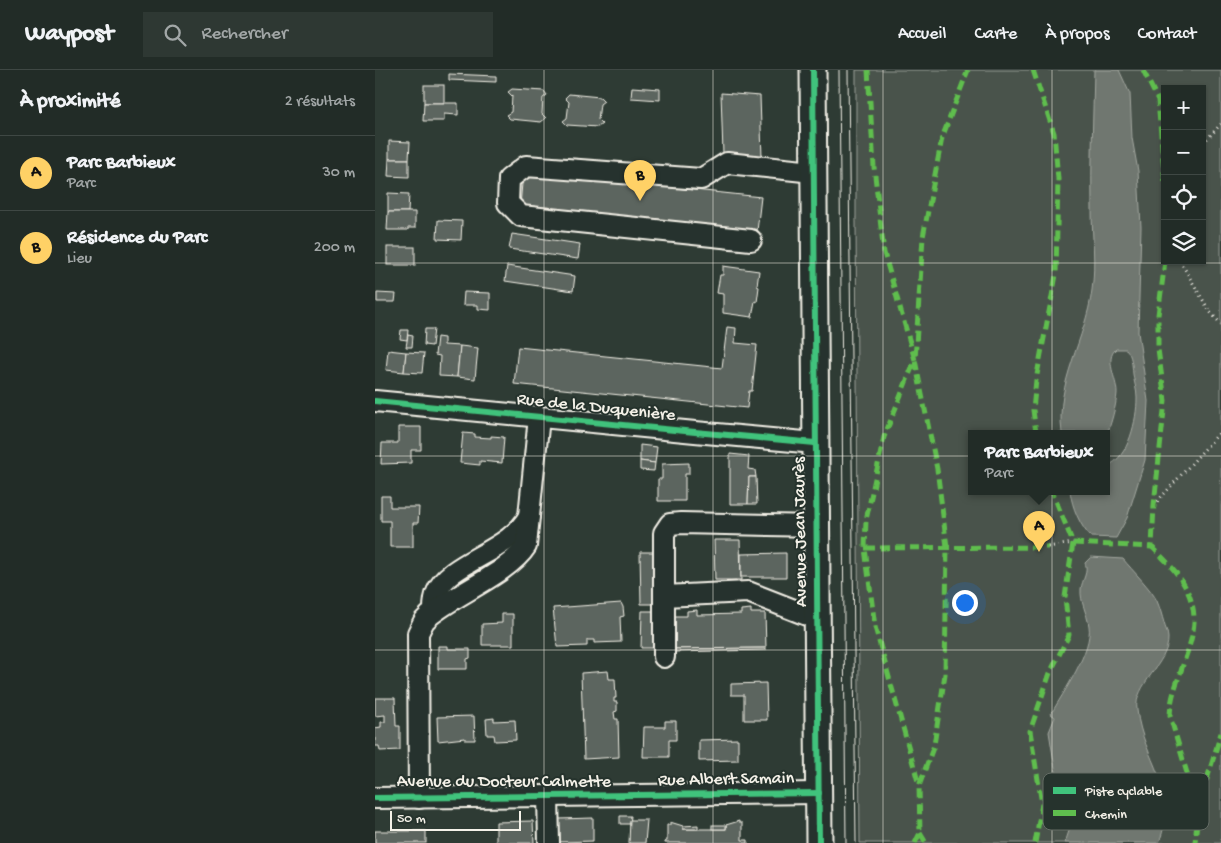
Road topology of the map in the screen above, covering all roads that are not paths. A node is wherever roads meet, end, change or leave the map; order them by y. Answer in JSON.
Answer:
{"nodes":[{"id":1,"x":813,"y":70,"type":"edge"},
{"id":2,"x":813,"y":172,"type":"junction"},
{"id":3,"x":751,"y":240,"type":"dead end"},
{"id":4,"x":375,"y":401,"type":"edge"},
{"id":5,"x":539,"y":417,"type":"junction"},
{"id":6,"x":815,"y":443,"type":"junction"},
{"id":7,"x":816,"y":526,"type":"junction"},
{"id":8,"x":664,"y":596,"type":"junction"},
{"id":9,"x":817,"y":619,"type":"junction"},
{"id":10,"x":664,"y":657,"type":"dead end"},
{"id":11,"x":819,"y":794,"type":"junction"},
{"id":12,"x":548,"y":796,"type":"junction"},
{"id":13,"x":633,"y":796,"type":"joint"},
{"id":14,"x":375,"y":798,"type":"edge"},
{"id":15,"x":419,"y":798,"type":"junction"},
{"id":16,"x":549,"y":843,"type":"edge"},
{"id":17,"x":819,"y":843,"type":"edge"}],
"edges":[{"from":1,"to":2,"type":"main road","name":"Avenue Jean Jaurès"},
{"from":2,"to":3,"type":"street"},
{"from":2,"to":6,"type":"main road","name":"Avenue Jean Jaurès"},
{"from":4,"to":5,"type":"street","name":"Rue de la Duquenière"},
{"from":5,"to":6,"type":"street","name":"Rue de la Duquenière"},
{"from":5,"to":15,"type":"street"},
{"from":6,"to":7,"type":"main road","name":"Avenue Jean Jaurès"},
{"from":7,"to":8,"type":"street"},
{"from":7,"to":9,"type":"main road","name":"Avenue Jean Jaurès"},
{"from":8,"to":9,"type":"street"},
{"from":8,"to":10,"type":"street"},
{"from":9,"to":11,"type":"main road","name":"Avenue Jean Jaurès"},
{"from":11,"to":13,"type":"street","name":"Rue Albert Samain"},
{"from":11,"to":17,"type":"main road","name":"Avenue Jean Jaurès"},
{"from":12,"to":13,"type":"street","name":"Avenue du Docteur Calmette"},
{"from":12,"to":15,"type":"street","name":"Avenue du Docteur Calmette"},
{"from":12,"to":16,"type":"street"},
{"from":14,"to":15,"type":"street","name":"Avenue du Docteur Calmette"}]}
